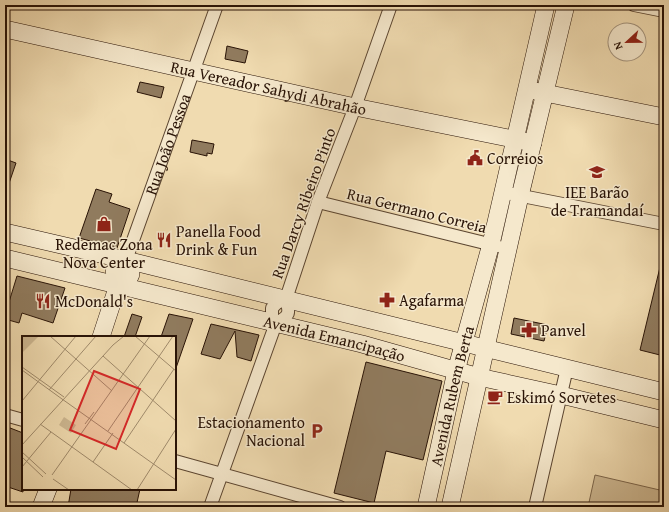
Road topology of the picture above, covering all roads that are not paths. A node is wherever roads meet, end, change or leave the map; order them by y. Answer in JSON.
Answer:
{"nodes":[{"id":1,"x":217,"y":5,"type":"edge"},
{"id":2,"x":391,"y":5,"type":"edge"},
{"id":3,"x":546,"y":5,"type":"edge"},
{"id":4,"x":566,"y":5,"type":"edge"},
{"id":5,"x":634,"y":5,"type":"edge"},
{"id":6,"x":664,"y":11,"type":"edge"},
{"id":7,"x":5,"y":29,"type":"edge"},
{"id":8,"x":194,"y":71,"type":"junction"},
{"id":9,"x":526,"y":89,"type":"junction"},
{"id":10,"x":545,"y":94,"type":"junction"},
{"id":11,"x":355,"y":107,"type":"junction"},
{"id":12,"x":664,"y":117,"type":"edge"},
{"id":13,"x":515,"y":139,"type":"junction"},
{"id":14,"x":533,"y":143,"type":"junction"},
{"id":15,"x":503,"y":192,"type":"junction"},
{"id":16,"x":520,"y":196,"type":"junction"},
{"id":17,"x":318,"y":202,"type":"junction"},
{"id":18,"x":664,"y":224,"type":"edge"},
{"id":19,"x":5,"y":232,"type":"edge"},
{"id":20,"x":491,"y":244,"type":"junction"},
{"id":21,"x":509,"y":248,"type":"junction"},
{"id":22,"x":5,"y":258,"type":"edge"},
{"id":23,"x":126,"y":260,"type":"junction"},
{"id":24,"x":118,"y":285,"type":"junction"},
{"id":25,"x":286,"y":299,"type":"junction"},
{"id":26,"x":276,"y":322,"type":"junction"},
{"id":27,"x":101,"y":336,"type":"edge"},
{"id":28,"x":463,"y":343,"type":"junction"},
{"id":29,"x":485,"y":348,"type":"junction"},
{"id":30,"x":567,"y":368,"type":"junction"},
{"id":31,"x":456,"y":371,"type":"junction"},
{"id":32,"x":479,"y":377,"type":"junction"},
{"id":33,"x":664,"y":392,"type":"edge"},
{"id":34,"x":561,"y":395,"type":"junction"},
{"id":35,"x":5,"y":415,"type":"edge"},
{"id":36,"x":22,"y":420,"type":"edge"},
{"id":37,"x":664,"y":420,"type":"edge"},
{"id":38,"x":176,"y":461,"type":"edge"},
{"id":39,"x":222,"y":474,"type":"junction"},
{"id":40,"x":48,"y":490,"type":"edge"},
{"id":41,"x":41,"y":507,"type":"edge"},
{"id":42,"x":210,"y":507,"type":"edge"},
{"id":43,"x":340,"y":507,"type":"edge"},
{"id":44,"x":426,"y":507,"type":"edge"},
{"id":45,"x":450,"y":507,"type":"edge"},
{"id":46,"x":534,"y":507,"type":"edge"}],
"edges":[{"from":1,"to":8,"type":"street","name":"Rua João Pessoa"},
{"from":2,"to":11,"type":"street","name":"Rua Darcy Ribeiro Pinto"},
{"from":3,"to":9,"type":"main road","name":"Avenida Rubem Berta"},
{"from":4,"to":10,"type":"main road","name":"Avenida Rubem Berta"},
{"from":5,"to":6,"type":"street"},
{"from":7,"to":8,"type":"main road","name":"Rua Vereador Sahydi Abrahão"},
{"from":8,"to":11,"type":"main road","name":"Rua Vereador Sahydi Abrahão"},
{"from":8,"to":23,"type":"street","name":"Rua João Pessoa"},
{"from":9,"to":10,"type":"main road"},
{"from":9,"to":13,"type":"main road","name":"Avenida Rubem Berta"},
{"from":10,"to":12,"type":"main road"},
{"from":10,"to":14,"type":"main road","name":"Avenida Rubem Berta"},
{"from":11,"to":13,"type":"main road","name":"Rua Vereador Sahydi Abrahão"},
{"from":11,"to":17,"type":"street","name":"Rua Darcy Ribeiro Pinto"},
{"from":13,"to":14,"type":"main road","name":"Rua Vereador Sahydi Abrahão"},
{"from":13,"to":15,"type":"main road","name":"Avenida Rubem Berta"},
{"from":14,"to":16,"type":"main road","name":"Avenida Rubem Berta"},
{"from":15,"to":16,"type":"street"},
{"from":15,"to":20,"type":"main road","name":"Avenida Rubem Berta"},
{"from":16,"to":18,"type":"street"},
{"from":16,"to":21,"type":"main road","name":"Avenida Rubem Berta"},
{"from":17,"to":20,"type":"street","name":"Rua Germano Correia"},
{"from":17,"to":25,"type":"street","name":"Rua Darcy Ribeiro Pinto"},
{"from":19,"to":23,"type":"main road","name":"Avenida Emancipação"},
{"from":20,"to":21,"type":"street","name":"Rua Germano Correia"},
{"from":20,"to":28,"type":"main road","name":"Avenida Rubem Berta"},
{"from":21,"to":29,"type":"main road","name":"Avenida Rubem Berta"},
{"from":22,"to":24,"type":"main road","name":"Avenida Emancipação"},
{"from":23,"to":24,"type":"main road","name":"Rua João Pessoa"},
{"from":23,"to":25,"type":"main road","name":"Avenida Emancipação"},
{"from":24,"to":26,"type":"main road","name":"Avenida Emancipação"},
{"from":24,"to":27,"type":"main road","name":"Rua João Pessoa"},
{"from":25,"to":26,"type":"street","name":"Rua Darcy Ribeiro Pinto"},
{"from":25,"to":28,"type":"main road","name":"Avenida Emancipação"},
{"from":26,"to":31,"type":"main road","name":"Avenida Emancipação"},
{"from":26,"to":39,"type":"street","name":"Rua Darcy Ribeiro Pinto"},
{"from":28,"to":29,"type":"main road","name":"Avenida Emancipação"},
{"from":28,"to":31,"type":"main road","name":"Avenida Rubem Berta"},
{"from":29,"to":30,"type":"main road","name":"Avenida Emancipação"},
{"from":29,"to":32,"type":"main road","name":"Avenida Rubem Berta"},
{"from":30,"to":33,"type":"main road","name":"Avenida Emancipação"},
{"from":30,"to":34,"type":"street"},
{"from":31,"to":32,"type":"main road","name":"Avenida Emancipação"},
{"from":31,"to":44,"type":"main road","name":"Avenida Rubem Berta"},
{"from":32,"to":34,"type":"main road","name":"Avenida Emancipação"},
{"from":32,"to":45,"type":"main road","name":"Avenida Rubem Berta"},
{"from":34,"to":37,"type":"main road","name":"Avenida Emancipação"},
{"from":34,"to":46,"type":"street"},
{"from":35,"to":36,"type":"street"},
{"from":38,"to":39,"type":"street"},
{"from":39,"to":42,"type":"street","name":"Rua Darcy Ribeiro Pinto"},
{"from":39,"to":43,"type":"street"},
{"from":40,"to":41,"type":"main road"}]}
